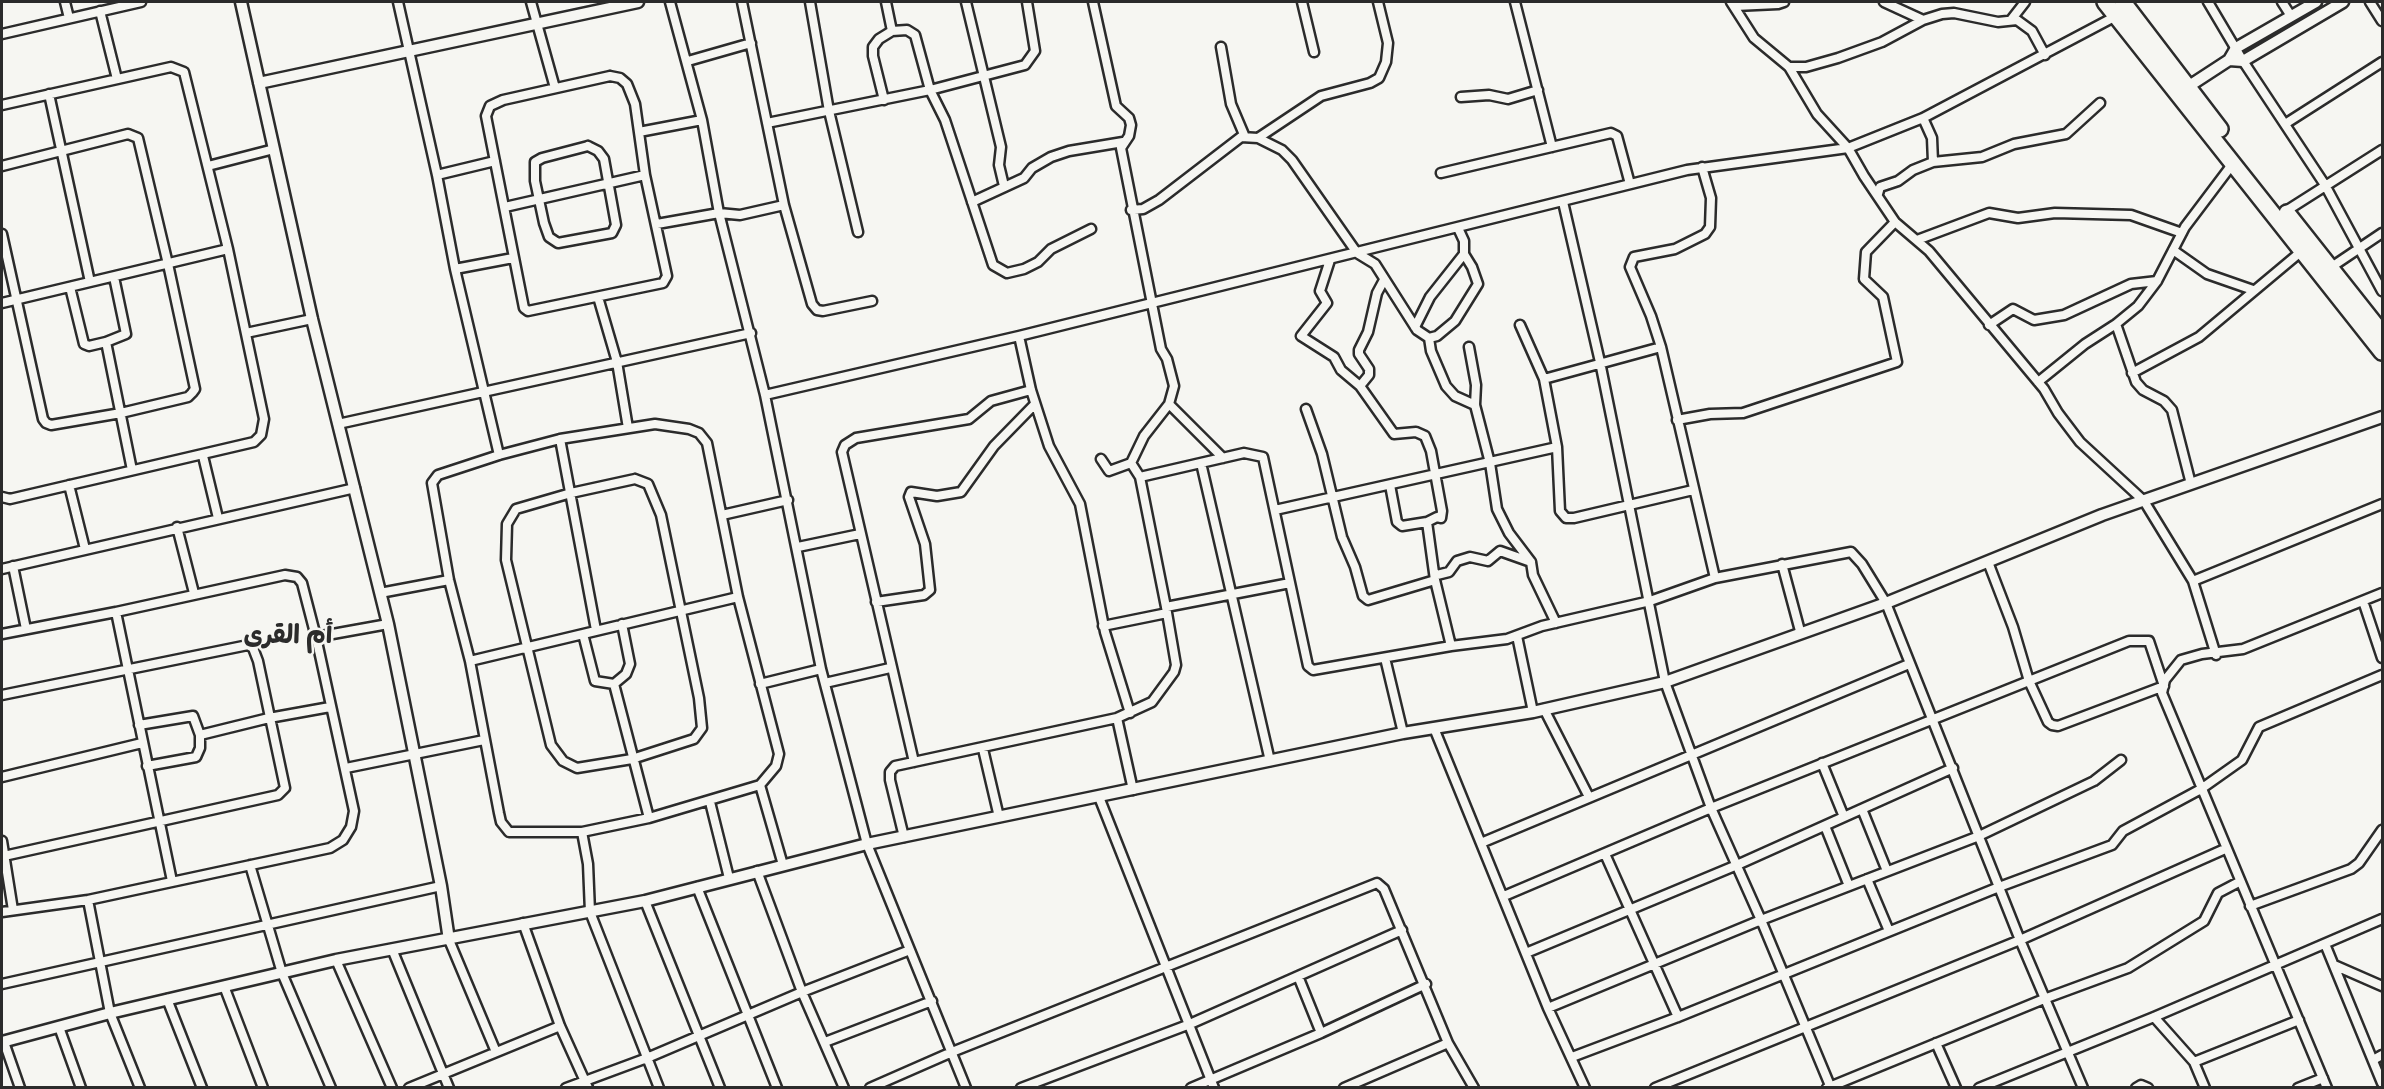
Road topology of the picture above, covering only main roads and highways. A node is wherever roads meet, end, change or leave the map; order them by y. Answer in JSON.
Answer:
{"nodes":[{"id":1,"x":2105,"y":2,"type":"edge"},
{"id":2,"x":2122,"y":9,"type":"edge"},
{"id":3,"x":2182,"y":90,"type":"junction"},
{"id":4,"x":2311,"y":254,"type":"junction"},
{"id":5,"x":2377,"y":317,"type":"edge"},
{"id":6,"x":2382,"y":333,"type":"edge"},
{"id":7,"x":2382,"y":352,"type":"edge"}],
"edges":[{"from":1,"to":2,"type":"highway"},
{"from":2,"to":3,"type":"highway"},
{"from":3,"to":4,"type":"highway"},
{"from":3,"to":4,"type":"highway"},
{"from":4,"to":5,"type":"highway"},
{"from":4,"to":7,"type":"highway"},
{"from":5,"to":6,"type":"highway"}]}
